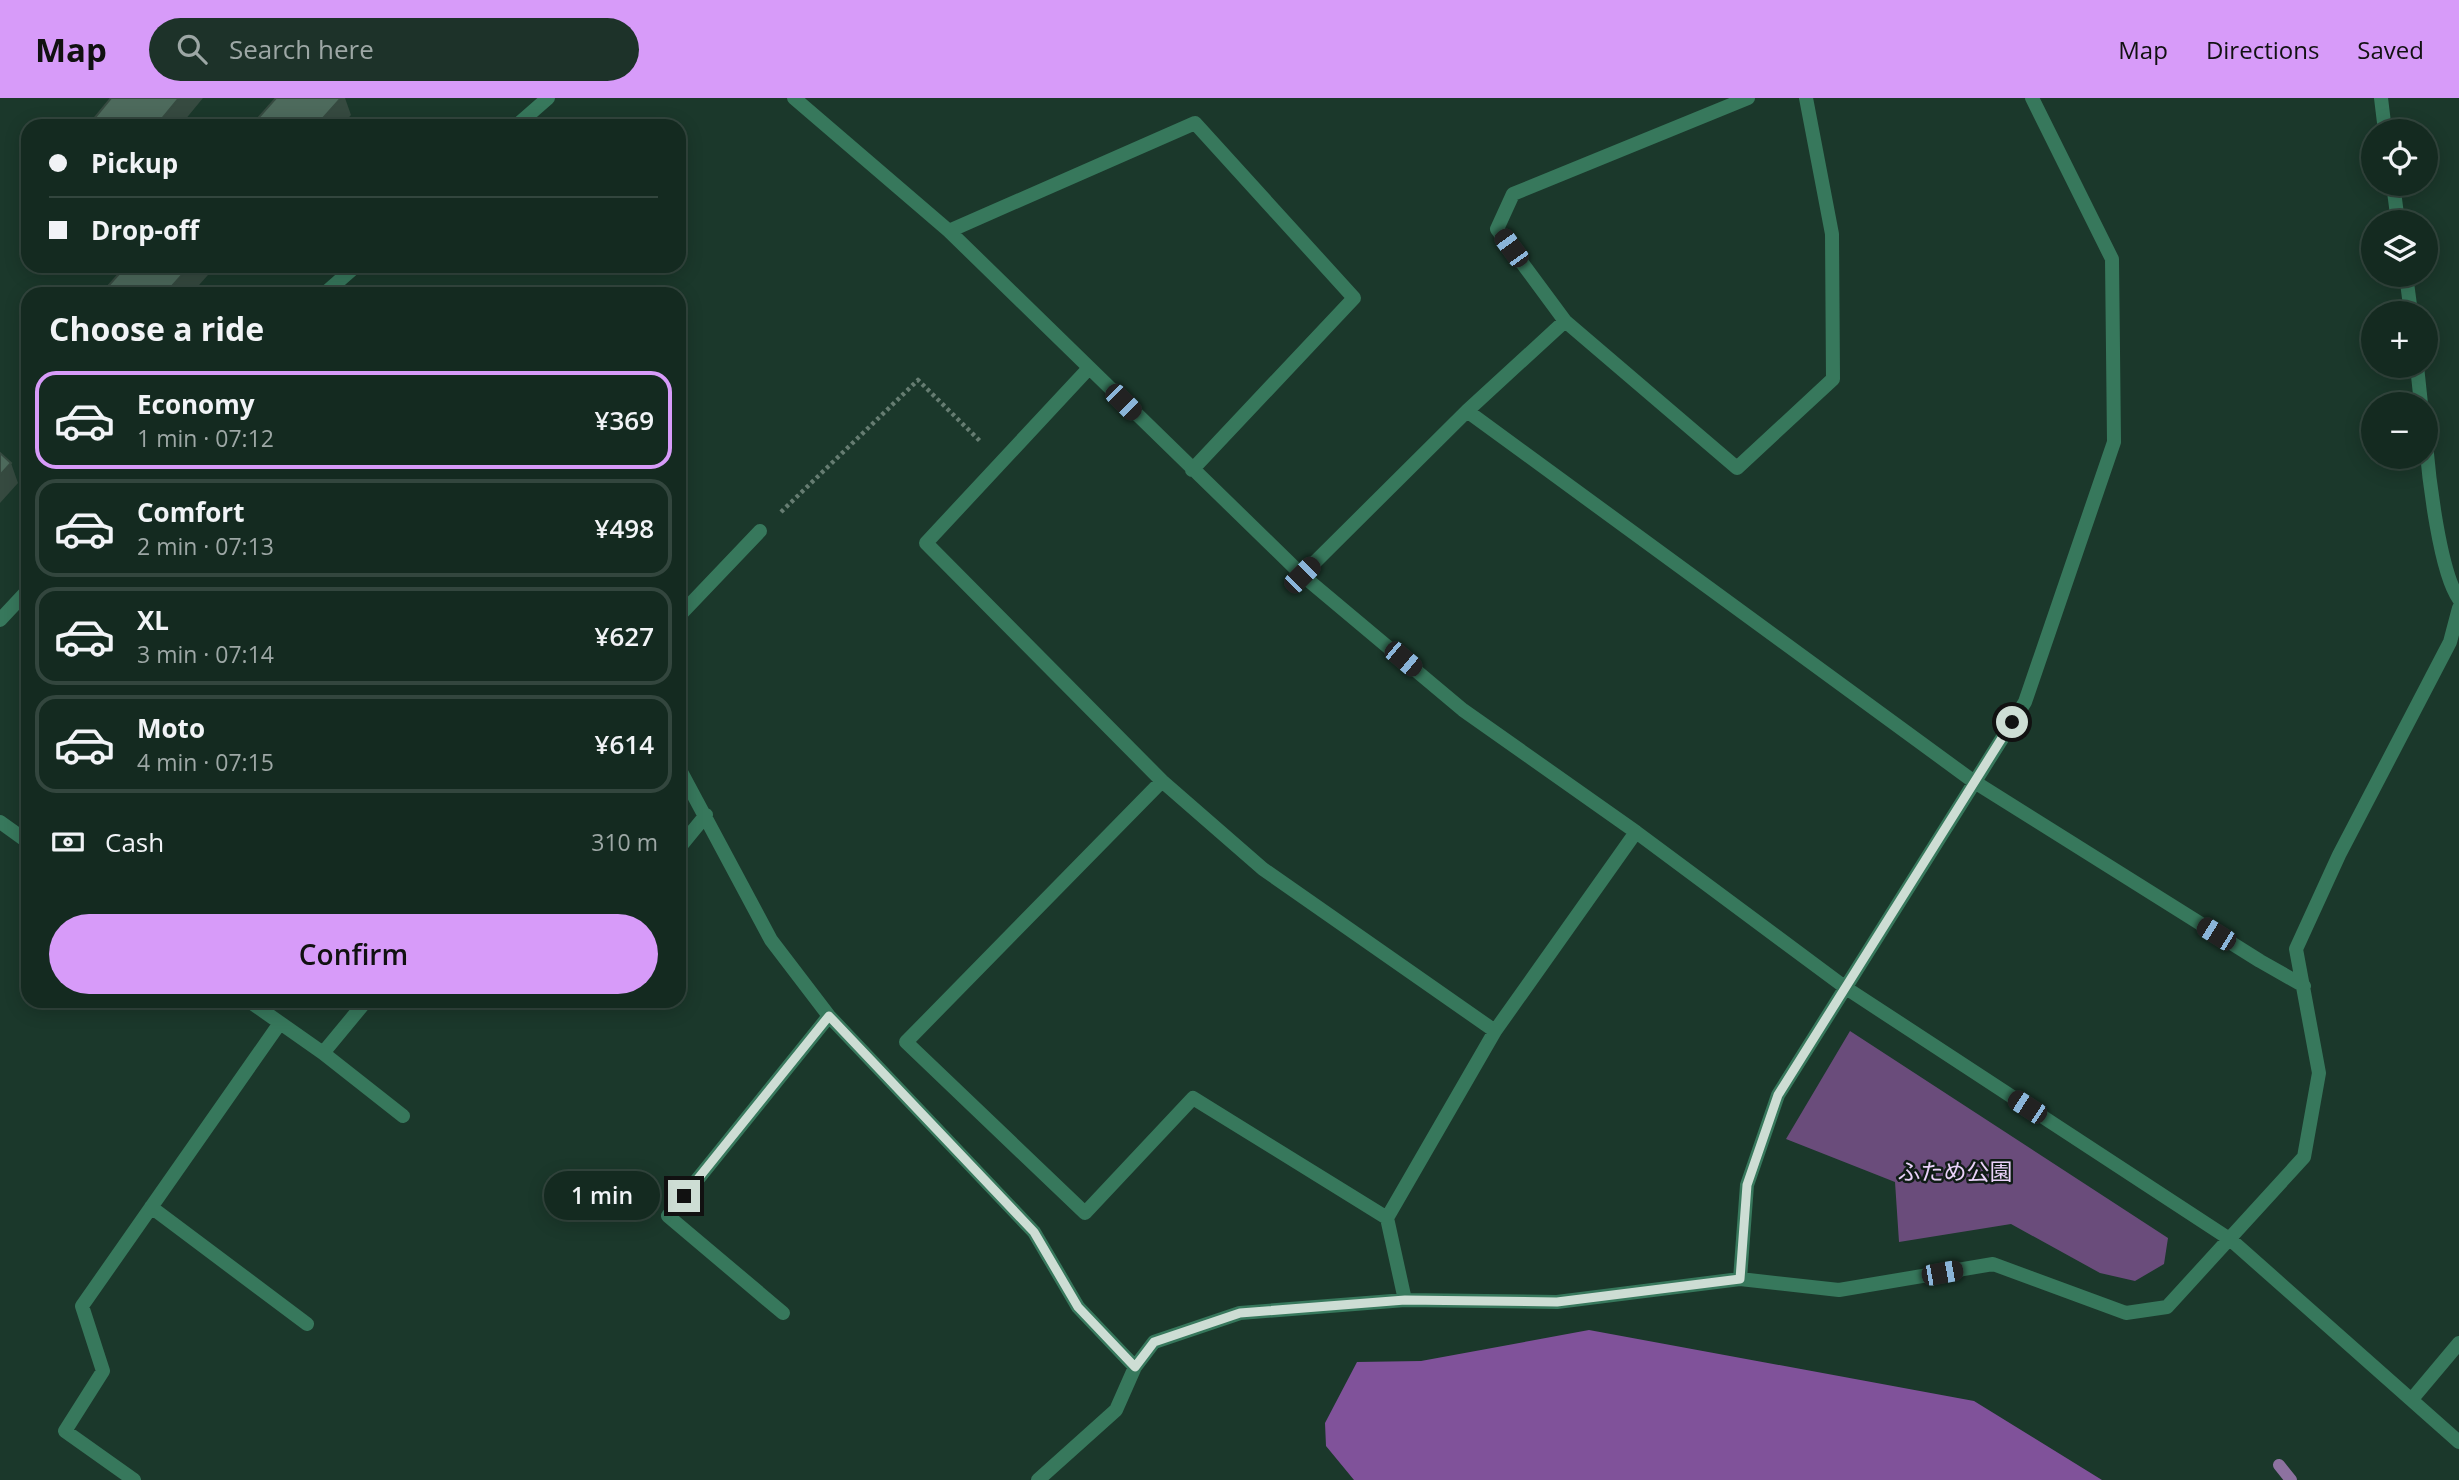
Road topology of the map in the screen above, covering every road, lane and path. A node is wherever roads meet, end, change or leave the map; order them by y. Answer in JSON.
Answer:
{"nodes":[{"id":1,"x":548,"y":98,"type":"edge"},
{"id":2,"x":794,"y":98,"type":"edge"},
{"id":3,"x":1748,"y":98,"type":"edge"},
{"id":4,"x":1806,"y":98,"type":"edge"},
{"id":5,"x":2032,"y":98,"type":"edge"},
{"id":6,"x":2381,"y":98,"type":"edge"},
{"id":7,"x":524,"y":119,"type":"edge"},
{"id":8,"x":2384,"y":119,"type":"edge"},
{"id":9,"x":949,"y":231,"type":"junction"},
{"id":10,"x":348,"y":273,"type":"edge"},
{"id":11,"x":332,"y":287,"type":"edge"},
{"id":12,"x":1565,"y":321,"type":"junction"},
{"id":13,"x":1089,"y":368,"type":"junction"},
{"id":14,"x":1467,"y":411,"type":"junction"},
{"id":15,"x":1001,"y":462,"type":"junction"},
{"id":16,"x":2429,"y":469,"type":"edge"},
{"id":17,"x":1192,"y":470,"type":"junction"},
{"id":18,"x":761,"y":531,"type":"joint"},
{"id":19,"x":1302,"y":575,"type":"junction"},
{"id":20,"x":21,"y":598,"type":"edge"},
{"id":21,"x":2459,"y":599,"type":"edge"},
{"id":22,"x":2459,"y":608,"type":"edge"},
{"id":23,"x":686,"y":609,"type":"edge"},
{"id":24,"x":0,"y":620,"type":"edge"},
{"id":25,"x":686,"y":780,"type":"edge"},
{"id":26,"x":1161,"y":781,"type":"junction"},
{"id":27,"x":1973,"y":781,"type":"junction"},
{"id":28,"x":706,"y":815,"type":"junction"},
{"id":29,"x":0,"y":822,"type":"edge"},
{"id":30,"x":1636,"y":832,"type":"junction"},
{"id":31,"x":21,"y":837,"type":"edge"},
{"id":32,"x":686,"y":839,"type":"edge"},
{"id":33,"x":2304,"y":986,"type":"junction"},
{"id":34,"x":1846,"y":988,"type":"junction"},
{"id":35,"x":259,"y":1008,"type":"edge"},
{"id":36,"x":360,"y":1008,"type":"edge"},
{"id":37,"x":829,"y":1016,"type":"junction"},
{"id":38,"x":280,"y":1023,"type":"junction"},
{"id":39,"x":1495,"y":1031,"type":"junction"},
{"id":40,"x":323,"y":1053,"type":"junction"},
{"id":41,"x":403,"y":1116,"type":"dead end"},
{"id":42,"x":152,"y":1206,"type":"junction"},
{"id":43,"x":1387,"y":1218,"type":"junction"},
{"id":44,"x":2231,"y":1240,"type":"junction"},
{"id":45,"x":1740,"y":1279,"type":"junction"},
{"id":46,"x":1405,"y":1300,"type":"junction"},
{"id":47,"x":783,"y":1313,"type":"dead end"},
{"id":48,"x":307,"y":1324,"type":"dead end"},
{"id":49,"x":2459,"y":1343,"type":"edge"},
{"id":50,"x":1135,"y":1367,"type":"junction"},
{"id":51,"x":2412,"y":1399,"type":"junction"},
{"id":52,"x":2459,"y":1442,"type":"edge"},
{"id":53,"x":134,"y":1480,"type":"edge"},
{"id":54,"x":1038,"y":1480,"type":"edge"}],
"edges":[{"from":1,"to":7,"type":"street"},
{"from":2,"to":9,"type":"street"},
{"from":3,"to":12,"type":"street"},
{"from":4,"to":12,"type":"street"},
{"from":5,"to":27,"type":"street"},
{"from":6,"to":8,"type":"street"},
{"from":9,"to":13,"type":"street"},
{"from":9,"to":17,"type":"street"},
{"from":10,"to":11,"type":"street"},
{"from":12,"to":14,"type":"street"},
{"from":13,"to":15,"type":"street"},
{"from":13,"to":17,"type":"street"},
{"from":14,"to":19,"type":"street"},
{"from":14,"to":27,"type":"street"},
{"from":15,"to":18,"type":"path"},
{"from":15,"to":26,"type":"street"},
{"from":16,"to":21,"type":"street"},
{"from":17,"to":19,"type":"street"},
{"from":18,"to":23,"type":"street"},
{"from":19,"to":30,"type":"street"},
{"from":20,"to":24,"type":"street"},
{"from":22,"to":33,"type":"street"},
{"from":25,"to":28,"type":"street"},
{"from":26,"to":39,"type":"street"},
{"from":26,"to":43,"type":"street"},
{"from":27,"to":33,"type":"street"},
{"from":27,"to":34,"type":"street"},
{"from":28,"to":32,"type":"street"},
{"from":28,"to":37,"type":"street"},
{"from":29,"to":31,"type":"street"},
{"from":30,"to":34,"type":"street"},
{"from":30,"to":39,"type":"street"},
{"from":33,"to":44,"type":"street"},
{"from":34,"to":44,"type":"street"},
{"from":34,"to":45,"type":"street"},
{"from":35,"to":38,"type":"street"},
{"from":36,"to":40,"type":"street"},
{"from":37,"to":47,"type":"street"},
{"from":37,"to":50,"type":"street"},
{"from":38,"to":40,"type":"street"},
{"from":38,"to":42,"type":"street"},
{"from":39,"to":43,"type":"street"},
{"from":40,"to":41,"type":"street"},
{"from":42,"to":48,"type":"street"},
{"from":42,"to":53,"type":"street"},
{"from":43,"to":46,"type":"street"},
{"from":44,"to":45,"type":"street"},
{"from":44,"to":51,"type":"street"},
{"from":45,"to":46,"type":"street"},
{"from":46,"to":50,"type":"street"},
{"from":49,"to":51,"type":"street"},
{"from":50,"to":54,"type":"street"},
{"from":51,"to":52,"type":"street"}]}
